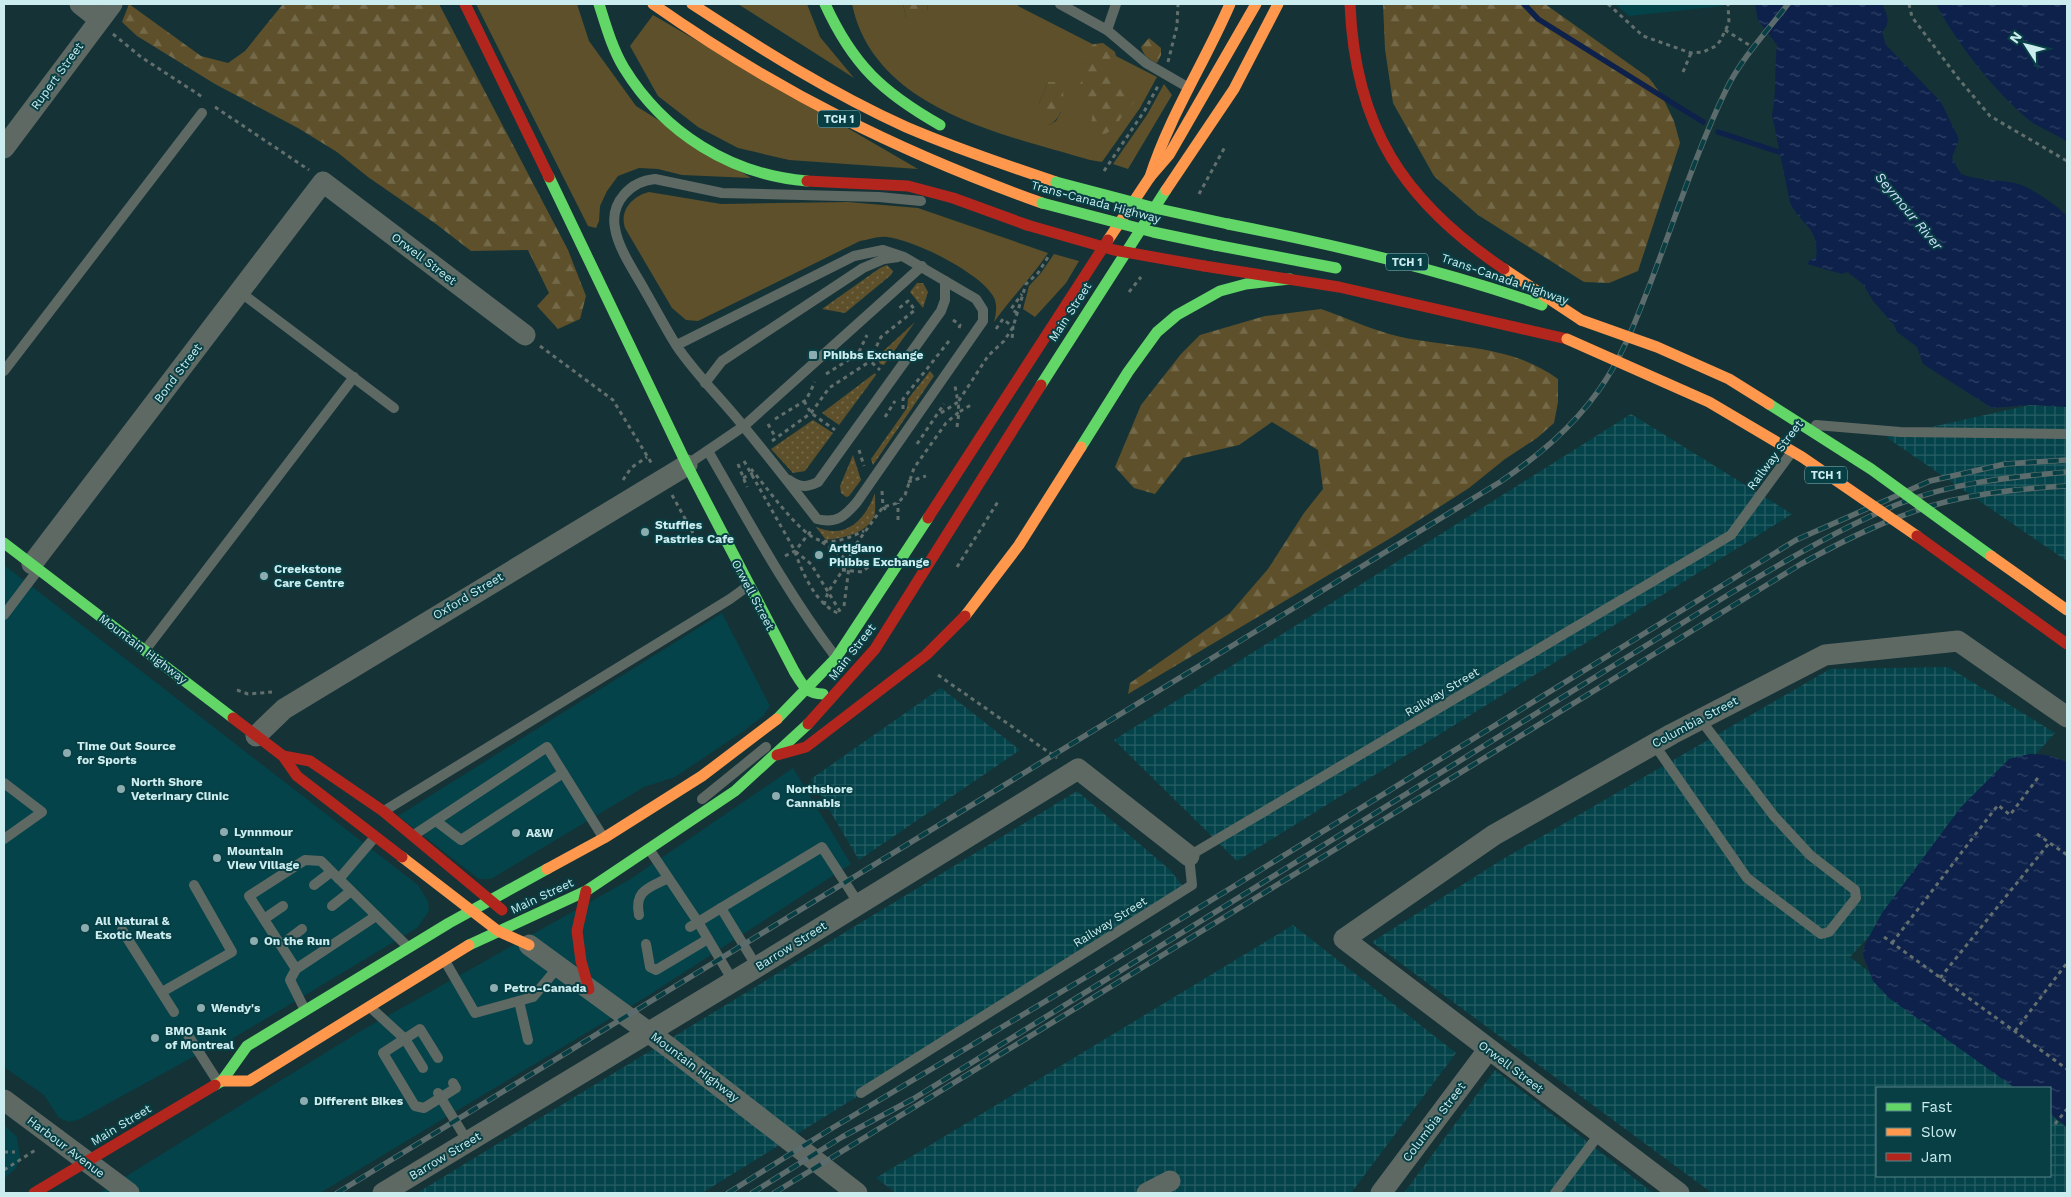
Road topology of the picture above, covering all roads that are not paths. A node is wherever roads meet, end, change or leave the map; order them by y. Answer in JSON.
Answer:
{"nodes":[{"id":1,"x":80,"y":4,"type":"edge"},
{"id":2,"x":464,"y":4,"type":"edge"},
{"id":3,"x":599,"y":4,"type":"edge"},
{"id":4,"x":652,"y":4,"type":"edge"},
{"id":5,"x":692,"y":4,"type":"edge"},
{"id":6,"x":825,"y":4,"type":"edge"},
{"id":7,"x":1060,"y":4,"type":"edge"},
{"id":8,"x":1116,"y":4,"type":"edge"},
{"id":9,"x":1230,"y":4,"type":"edge"},
{"id":10,"x":1256,"y":4,"type":"edge"},
{"id":11,"x":1278,"y":4,"type":"edge"},
{"id":12,"x":1350,"y":4,"type":"edge"},
{"id":13,"x":106,"y":11,"type":"edge"},
{"id":14,"x":1106,"y":30,"type":"junction"},
{"id":15,"x":1191,"y":89,"type":"junction"},
{"id":16,"x":202,"y":113,"type":"dead end"},
{"id":17,"x":949,"y":130,"type":"dead end"},
{"id":18,"x":967,"y":138,"type":"dead end"},
{"id":19,"x":4,"y":148,"type":"edge"},
{"id":20,"x":1150,"y":177,"type":"junction"},
{"id":21,"x":323,"y":182,"type":"joint"},
{"id":22,"x":1056,"y":182,"type":"junction"},
{"id":23,"x":930,"y":204,"type":"dead end"},
{"id":24,"x":904,"y":257,"type":"junction"},
{"id":25,"x":922,"y":266,"type":"junction"},
{"id":26,"x":1202,"y":271,"type":"junction"},
{"id":27,"x":1351,"y":271,"type":"dead end"},
{"id":28,"x":1290,"y":279,"type":"junction"},
{"id":29,"x":945,"y":280,"type":"junction"},
{"id":30,"x":1253,"y":283,"type":"junction"},
{"id":31,"x":240,"y":292,"type":"junction"},
{"id":32,"x":1482,"y":308,"type":"dead end"},
{"id":33,"x":1581,"y":320,"type":"junction"},
{"id":34,"x":525,"y":335,"type":"road end"},
{"id":35,"x":1567,"y":339,"type":"junction"},
{"id":36,"x":676,"y":345,"type":"junction"},
{"id":37,"x":4,"y":371,"type":"edge"},
{"id":38,"x":354,"y":378,"type":"junction"},
{"id":39,"x":705,"y":383,"type":"junction"},
{"id":40,"x":394,"y":408,"type":"dead end"},
{"id":41,"x":744,"y":426,"type":"junction"},
{"id":42,"x":2067,"y":434,"type":"edge"},
{"id":43,"x":708,"y":451,"type":"junction"},
{"id":44,"x":687,"y":464,"type":"junction"},
{"id":45,"x":784,"y":477,"type":"junction"},
{"id":46,"x":4,"y":543,"type":"edge"},
{"id":47,"x":35,"y":567,"type":"junction"},
{"id":48,"x":748,"y":586,"type":"junction"},
{"id":49,"x":2067,"y":610,"type":"edge"},
{"id":50,"x":4,"y":615,"type":"edge"},
{"id":51,"x":2067,"y":644,"type":"edge"},
{"id":52,"x":145,"y":650,"type":"junction"},
{"id":53,"x":836,"y":658,"type":"junction"},
{"id":54,"x":828,"y":686,"type":"junction"},
{"id":55,"x":841,"y":688,"type":"junction"},
{"id":56,"x":806,"y":690,"type":"junction"},
{"id":57,"x":2067,"y":717,"type":"edge"},
{"id":58,"x":1700,"y":719,"type":"junction"},
{"id":59,"x":256,"y":736,"type":"junction"},
{"id":60,"x":1654,"y":744,"type":"junction"},
{"id":61,"x":777,"y":755,"type":"junction"},
{"id":62,"x":283,"y":756,"type":"junction"},
{"id":63,"x":563,"y":772,"type":"junction"},
{"id":64,"x":4,"y":783,"type":"edge"},
{"id":65,"x":383,"y":812,"type":"junction"},
{"id":66,"x":436,"y":821,"type":"junction"},
{"id":67,"x":674,"y":832,"type":"junction"},
{"id":68,"x":376,"y":836,"type":"junction"},
{"id":69,"x":414,"y":836,"type":"junction"},
{"id":70,"x":604,"y":838,"type":"junction"},
{"id":71,"x":4,"y":839,"type":"edge"},
{"id":72,"x":649,"y":849,"type":"junction"},
{"id":73,"x":1189,"y":856,"type":"junction"},
{"id":74,"x":335,"y":876,"type":"junction"},
{"id":75,"x":668,"y":878,"type":"junction"},
{"id":76,"x":194,"y":885,"type":"dead end"},
{"id":77,"x":314,"y":885,"type":"dead end"},
{"id":78,"x":351,"y":891,"type":"junction"},
{"id":79,"x":586,"y":891,"type":"junction"},
{"id":80,"x":490,"y":900,"type":"junction"},
{"id":81,"x":859,"y":904,"type":"junction"},
{"id":82,"x":283,"y":906,"type":"dead end"},
{"id":83,"x":332,"y":906,"type":"dead end"},
{"id":84,"x":721,"y":908,"type":"junction"},
{"id":85,"x":472,"y":910,"type":"junction"},
{"id":86,"x":639,"y":915,"type":"dead end"},
{"id":87,"x":376,"y":916,"type":"junction"},
{"id":88,"x":264,"y":919,"type":"junction"},
{"id":89,"x":519,"y":923,"type":"junction"},
{"id":90,"x":694,"y":924,"type":"junction"},
{"id":91,"x":302,"y":929,"type":"dead end"},
{"id":92,"x":122,"y":930,"type":"dead end"},
{"id":93,"x":498,"y":931,"type":"junction"},
{"id":94,"x":708,"y":939,"type":"junction"},
{"id":95,"x":1344,"y":939,"type":"joint"},
{"id":96,"x":646,"y":944,"type":"dead end"},
{"id":97,"x":281,"y":945,"type":"junction"},
{"id":98,"x":529,"y":945,"type":"junction"},
{"id":99,"x":409,"y":948,"type":"junction"},
{"id":100,"x":444,"y":960,"type":"junction"},
{"id":101,"x":559,"y":966,"type":"junction"},
{"id":102,"x":758,"y":968,"type":"junction"},
{"id":103,"x":296,"y":969,"type":"junction"},
{"id":104,"x":733,"y":981,"type":"junction"},
{"id":105,"x":589,"y":989,"type":"junction"},
{"id":106,"x":162,"y":992,"type":"junction"},
{"id":107,"x":519,"y":1001,"type":"junction"},
{"id":108,"x":370,"y":1006,"type":"junction"},
{"id":109,"x":305,"y":1011,"type":"junction"},
{"id":110,"x":174,"y":1012,"type":"dead end"},
{"id":111,"x":186,"y":1032,"type":"dead end"},
{"id":112,"x":649,"y":1032,"type":"junction"},
{"id":113,"x":405,"y":1039,"type":"junction"},
{"id":114,"x":528,"y":1040,"type":"dead end"},
{"id":115,"x":1488,"y":1050,"type":"junction"},
{"id":116,"x":438,"y":1058,"type":"dead end"},
{"id":117,"x":422,"y":1068,"type":"dead end"},
{"id":118,"x":220,"y":1082,"type":"junction"},
{"id":119,"x":453,"y":1083,"type":"dead end"},
{"id":120,"x":861,"y":1093,"type":"dead end"},
{"id":121,"x":439,"y":1095,"type":"junction"},
{"id":122,"x":4,"y":1100,"type":"edge"},
{"id":123,"x":1600,"y":1133,"type":"junction"},
{"id":124,"x":468,"y":1142,"type":"junction"},
{"id":125,"x":86,"y":1162,"type":"junction"},
{"id":126,"x":1170,"y":1187,"type":"edge"},
{"id":127,"x":34,"y":1193,"type":"edge"},
{"id":128,"x":130,"y":1193,"type":"edge"},
{"id":129,"x":383,"y":1193,"type":"edge"},
{"id":130,"x":857,"y":1193,"type":"edge"},
{"id":131,"x":1147,"y":1193,"type":"edge"},
{"id":132,"x":1381,"y":1193,"type":"edge"},
{"id":133,"x":1555,"y":1193,"type":"edge"},
{"id":134,"x":1679,"y":1193,"type":"edge"}],
"edges":[{"from":1,"to":13,"type":"street"},
{"from":2,"to":44,"type":"main road","name":"Orwell Street"},
{"from":3,"to":26,"type":"main road","bridge":true},
{"from":4,"to":27,"type":"main road","name":"Trans-Canada Highway","number":"TCH 1","bridge":true},
{"from":5,"to":22,"type":"main road","name":"Trans-Canada Highway","number":"TCH 1"},
{"from":6,"to":17,"type":"main road"},
{"from":7,"to":14,"type":"lane"},
{"from":8,"to":14,"type":"lane"},
{"from":9,"to":15,"type":"main road"},
{"from":10,"to":20,"type":"main road","name":"Main Street"},
{"from":11,"to":55,"type":"main road","name":"Main Street"},
{"from":12,"to":33,"type":"main road"},
{"from":13,"to":19,"type":"street","name":"Rupert Street"},
{"from":14,"to":15,"type":"lane"},
{"from":15,"to":20,"type":"main road"},
{"from":16,"to":37,"type":"lane"},
{"from":18,"to":22,"type":"main road"},
{"from":20,"to":53,"type":"main road","name":"Main Street"},
{"from":21,"to":31,"type":"street","name":"Bond Street"},
{"from":21,"to":34,"type":"street","name":"Orwell Street"},
{"from":22,"to":33,"type":"main road","name":"Trans-Canada Highway","number":"TCH 1","bridge":true},
{"from":23,"to":36,"type":"lane"},
{"from":24,"to":25,"type":"lane"},
{"from":24,"to":36,"type":"lane"},
{"from":24,"to":39,"type":"lane"},
{"from":25,"to":29,"type":"lane"},
{"from":25,"to":41,"type":"lane"},
{"from":26,"to":28,"type":"main road"},
{"from":26,"to":30,"type":"lane"},
{"from":28,"to":30,"type":"main road"},
{"from":28,"to":35,"type":"main road"},
{"from":29,"to":45,"type":"lane"},
{"from":29,"to":45,"type":"lane"},
{"from":30,"to":61,"type":"main road"},
{"from":31,"to":38,"type":"lane"},
{"from":31,"to":47,"type":"street","name":"Bond Street"},
{"from":32,"to":35,"type":"main road","number":"TCH 1"},
{"from":33,"to":49,"type":"main road","number":"TCH 1","bridge":true},
{"from":35,"to":51,"type":"main road","number":"TCH 1","bridge":true},
{"from":36,"to":39,"type":"lane"},
{"from":38,"to":40,"type":"lane"},
{"from":38,"to":52,"type":"lane"},
{"from":39,"to":41,"type":"lane"},
{"from":41,"to":43,"type":"lane"},
{"from":41,"to":45,"type":"lane"},
{"from":42,"to":73,"type":"lane","name":"Railway Street"},
{"from":43,"to":44,"type":"lane"},
{"from":43,"to":53,"type":"lane"},
{"from":44,"to":48,"type":"main road","name":"Orwell Street"},
{"from":44,"to":59,"type":"street","name":"Oxford Street"},
{"from":46,"to":47,"type":"main road","name":"Mountain Highway"},
{"from":47,"to":50,"type":"lane"},
{"from":47,"to":52,"type":"main road","name":"Mountain Highway"},
{"from":48,"to":56,"type":"main road","name":"Orwell Street"},
{"from":48,"to":65,"type":"lane"},
{"from":52,"to":59,"type":"main road","name":"Mountain Highway"},
{"from":53,"to":54,"type":"lane"},
{"from":53,"to":56,"type":"main road","name":"Main Street"},
{"from":54,"to":55,"type":"main road"},
{"from":54,"to":56,"type":"main road"},
{"from":54,"to":67,"type":"lane"},
{"from":55,"to":61,"type":"main road","name":"Main Street"},
{"from":56,"to":70,"type":"main road","name":"Main Street"},
{"from":57,"to":58,"type":"street","name":"Columbia Street"},
{"from":58,"to":60,"type":"street","name":"Columbia Street"},
{"from":58,"to":60,"type":"lane"},
{"from":59,"to":62,"type":"main road","name":"Mountain Highway"},
{"from":60,"to":95,"type":"street","name":"Columbia Street"},
{"from":61,"to":67,"type":"main road","name":"Main Street"},
{"from":62,"to":65,"type":"main road","name":"Mountain Highway"},
{"from":62,"to":68,"type":"main road","name":"Mountain Highway"},
{"from":63,"to":66,"type":"lane"},
{"from":63,"to":66,"type":"lane"},
{"from":63,"to":70,"type":"lane"},
{"from":64,"to":71,"type":"lane"},
{"from":65,"to":69,"type":"main road","name":"Mountain Highway"},
{"from":66,"to":69,"type":"lane"},
{"from":67,"to":72,"type":"main road","name":"Main Street"},
{"from":68,"to":74,"type":"lane"},
{"from":68,"to":85,"type":"main road","name":"Mountain Highway"},
{"from":69,"to":80,"type":"main road","name":"Mountain Highway"},
{"from":70,"to":80,"type":"main road","name":"Main Street"},
{"from":72,"to":75,"type":"lane"},
{"from":72,"to":79,"type":"main road","name":"Main Street"},
{"from":73,"to":81,"type":"street","name":"Barrow Street"},
{"from":73,"to":120,"type":"lane","name":"Railway Street"},
{"from":74,"to":77,"type":"lane"},
{"from":74,"to":78,"type":"lane"},
{"from":74,"to":88,"type":"lane"},
{"from":75,"to":86,"type":"lane"},
{"from":75,"to":90,"type":"lane"},
{"from":76,"to":106,"type":"lane"},
{"from":78,"to":83,"type":"lane"},
{"from":78,"to":87,"type":"lane"},
{"from":79,"to":89,"type":"main road","name":"Main Street"},
{"from":79,"to":105,"type":"main road"},
{"from":80,"to":85,"type":"main road","name":"Main Street"},
{"from":80,"to":89,"type":"main road","name":"Mountain Highway"},
{"from":81,"to":84,"type":"lane"},
{"from":81,"to":102,"type":"street","name":"Barrow Street"},
{"from":82,"to":88,"type":"lane"},
{"from":84,"to":90,"type":"lane"},
{"from":84,"to":102,"type":"lane"},
{"from":85,"to":93,"type":"main road","name":"Mountain Highway"},
{"from":85,"to":99,"type":"main road","name":"Main Street"},
{"from":87,"to":99,"type":"lane"},
{"from":87,"to":103,"type":"lane"},
{"from":88,"to":97,"type":"lane"},
{"from":89,"to":93,"type":"main road","name":"Main Street"},
{"from":89,"to":98,"type":"main road","name":"Mountain Highway"},
{"from":90,"to":94,"type":"lane"},
{"from":91,"to":97,"type":"lane"},
{"from":92,"to":106,"type":"lane"},
{"from":93,"to":98,"type":"main road","name":"Mountain Highway"},
{"from":93,"to":100,"type":"main road","name":"Main Street"},
{"from":94,"to":96,"type":"lane"},
{"from":94,"to":104,"type":"lane"},
{"from":95,"to":115,"type":"street","name":"Orwell Street"},
{"from":97,"to":103,"type":"lane"},
{"from":98,"to":101,"type":"street","name":"Mountain Highway"},
{"from":99,"to":109,"type":"main road","name":"Main Street"},
{"from":100,"to":107,"type":"lane"},
{"from":100,"to":108,"type":"main road","name":"Main Street"},
{"from":101,"to":105,"type":"street","name":"Mountain Highway"},
{"from":101,"to":107,"type":"lane"},
{"from":102,"to":104,"type":"street","name":"Barrow Street"},
{"from":103,"to":109,"type":"lane"},
{"from":104,"to":112,"type":"street","name":"Barrow Street"},
{"from":105,"to":112,"type":"street","name":"Mountain Highway"},
{"from":106,"to":110,"type":"lane"},
{"from":107,"to":114,"type":"lane"},
{"from":108,"to":113,"type":"lane"},
{"from":108,"to":118,"type":"main road","name":"Main Street"},
{"from":109,"to":118,"type":"main road","name":"Main Street"},
{"from":111,"to":118,"type":"lane"},
{"from":112,"to":124,"type":"street","name":"Barrow Street"},
{"from":112,"to":130,"type":"street","name":"Mountain Highway"},
{"from":113,"to":116,"type":"lane"},
{"from":113,"to":117,"type":"lane"},
{"from":113,"to":121,"type":"lane"},
{"from":115,"to":123,"type":"street","name":"Orwell Street"},
{"from":115,"to":132,"type":"street","name":"Columbia Street"},
{"from":118,"to":125,"type":"main road","name":"Main Street"},
{"from":119,"to":121,"type":"lane"},
{"from":121,"to":124,"type":"lane"},
{"from":122,"to":125,"type":"street","name":"Harbour Avenue"},
{"from":123,"to":133,"type":"lane"},
{"from":123,"to":134,"type":"street","name":"Orwell Street"},
{"from":124,"to":129,"type":"street","name":"Barrow Street"},
{"from":125,"to":127,"type":"main road","name":"Main Street"},
{"from":125,"to":128,"type":"street","name":"Harbour Avenue"},
{"from":126,"to":131,"type":"street"}]}
